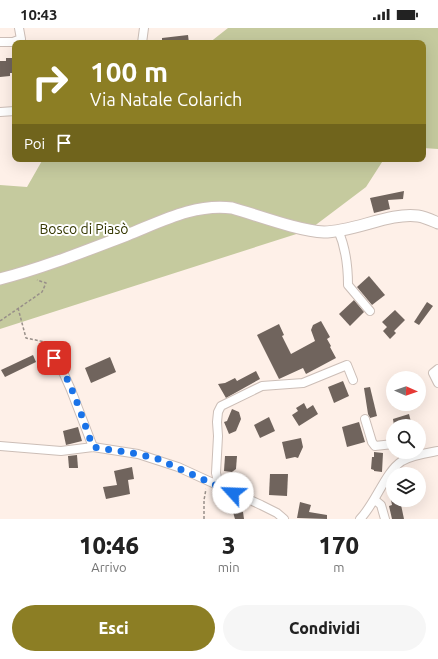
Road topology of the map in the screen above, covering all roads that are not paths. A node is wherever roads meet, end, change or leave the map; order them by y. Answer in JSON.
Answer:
{"nodes":[{"id":1,"x":18,"y":28,"type":"edge"},
{"id":2,"x":144,"y":28,"type":"edge"},
{"id":3,"x":18,"y":40,"type":"edge"},
{"id":4,"x":142,"y":40,"type":"edge"},
{"id":5,"x":0,"y":42,"type":"edge"},
{"id":6,"x":12,"y":42,"type":"edge"},
{"id":7,"x":12,"y":111,"type":"edge"},
{"id":8,"x":0,"y":112,"type":"edge"},
{"id":9,"x":438,"y":223,"type":"edge"},
{"id":10,"x":338,"y":230,"type":"junction"},
{"id":11,"x":0,"y":279,"type":"edge"},
{"id":12,"x":370,"y":311,"type":"dead end"},
{"id":13,"x":44,"y":355,"type":"dead end"},
{"id":14,"x":438,"y":369,"type":"edge"},
{"id":15,"x":353,"y":380,"type":"dead end"},
{"id":16,"x":438,"y":383,"type":"edge"},
{"id":17,"x":365,"y":419,"type":"dead end"},
{"id":18,"x":386,"y":445,"type":"edge"},
{"id":19,"x":0,"y":446,"type":"edge"},
{"id":20,"x":93,"y":447,"type":"junction"},
{"id":21,"x":438,"y":451,"type":"edge"},
{"id":22,"x":401,"y":459,"type":"edge"},
{"id":23,"x":401,"y":462,"type":"junction"},
{"id":24,"x":219,"y":486,"type":"junction"},
{"id":25,"x":375,"y":500,"type":"junction"},
{"id":26,"x":284,"y":519,"type":"edge"},
{"id":27,"x":360,"y":519,"type":"edge"},
{"id":28,"x":385,"y":519,"type":"edge"}],
"edges":[{"from":1,"to":3,"type":"street"},
{"from":2,"to":4,"type":"street"},
{"from":5,"to":6,"type":"street"},
{"from":7,"to":8,"type":"street"},
{"from":9,"to":10,"type":"street"},
{"from":10,"to":11,"type":"street"},
{"from":10,"to":12,"type":"street"},
{"from":13,"to":20,"type":"street"},
{"from":14,"to":16,"type":"street"},
{"from":15,"to":24,"type":"street"},
{"from":17,"to":18,"type":"street"},
{"from":19,"to":20,"type":"street"},
{"from":20,"to":24,"type":"street"},
{"from":21,"to":23,"type":"street"},
{"from":22,"to":23,"type":"street"},
{"from":23,"to":25,"type":"street"},
{"from":24,"to":26,"type":"street"},
{"from":25,"to":27,"type":"street"},
{"from":25,"to":28,"type":"street"}]}
